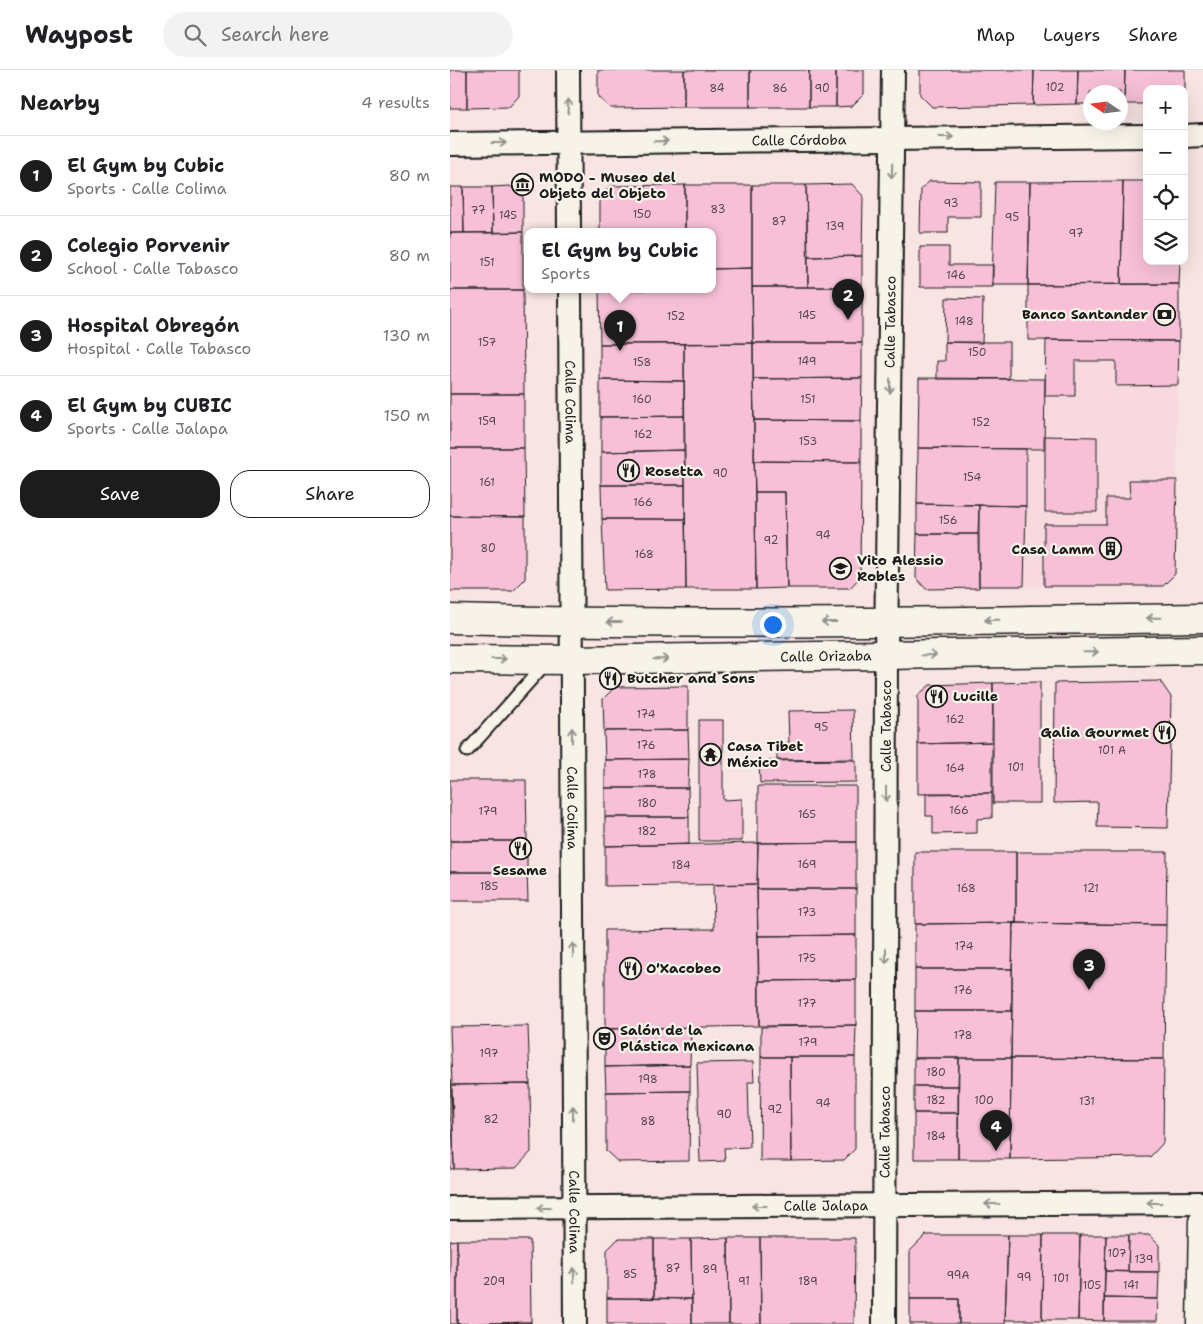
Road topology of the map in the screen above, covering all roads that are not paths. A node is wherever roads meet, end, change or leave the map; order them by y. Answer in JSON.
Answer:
{"nodes":[{"id":1,"x":568,"y":70,"type":"edge"},
{"id":2,"x":893,"y":70,"type":"edge"},
{"id":3,"x":1203,"y":135,"type":"edge"},
{"id":4,"x":1143,"y":136,"type":"edge"},
{"id":5,"x":1188,"y":136,"type":"edge"},
{"id":6,"x":893,"y":137,"type":"junction"},
{"id":7,"x":569,"y":143,"type":"junction"},
{"id":8,"x":450,"y":144,"type":"edge"},
{"id":9,"x":569,"y":228,"type":"edge"},
{"id":10,"x":570,"y":293,"type":"edge"},
{"id":11,"x":1203,"y":618,"type":"edge"},
{"id":12,"x":450,"y":620,"type":"edge"},
{"id":13,"x":572,"y":622,"type":"junction"},
{"id":14,"x":887,"y":622,"type":"junction"},
{"id":15,"x":1203,"y":650,"type":"edge"},
{"id":16,"x":886,"y":656,"type":"junction"},
{"id":17,"x":450,"y":659,"type":"edge"},
{"id":18,"x":561,"y":660,"type":"junction"},
{"id":19,"x":467,"y":751,"type":"dead end"},
{"id":20,"x":1203,"y":1203,"type":"edge"},
{"id":21,"x":885,"y":1205,"type":"junction"},
{"id":22,"x":450,"y":1208,"type":"edge"},
{"id":23,"x":573,"y":1208,"type":"junction"},
{"id":24,"x":1203,"y":1222,"type":"edge"},
{"id":25,"x":575,"y":1324,"type":"edge"},
{"id":26,"x":884,"y":1324,"type":"edge"},
{"id":27,"x":1201,"y":1324,"type":"edge"}],
"edges":[{"from":7,"to":1,"type":"street","one_way":true},
{"from":2,"to":6,"type":"street","name":"Calle Tabasco"},
{"from":3,"to":5,"type":"street"},
{"from":6,"to":4,"type":"street","name":"Calle Córdoba","one_way":true},
{"from":7,"to":6,"type":"street","name":"Calle Córdoba","one_way":true},
{"from":6,"to":14,"type":"street","name":"Calle Tabasco","one_way":true},
{"from":8,"to":7,"type":"street","name":"Calle Córdoba","one_way":true},
{"from":7,"to":9,"type":"street"},
{"from":10,"to":13,"type":"street","name":"Calle Colima"},
{"from":11,"to":14,"type":"street","one_way":true},
{"from":12,"to":13,"type":"street"},
{"from":14,"to":13,"type":"street","one_way":true},
{"from":13,"to":18,"type":"street","name":"Calle Colima"},
{"from":14,"to":16,"type":"street","name":"Calle Tabasco"},
{"from":16,"to":15,"type":"street","name":"Calle Orizaba","one_way":true},
{"from":18,"to":16,"type":"street","name":"Calle Orizaba","one_way":true},
{"from":16,"to":21,"type":"street","name":"Calle Tabasco","one_way":true},
{"from":17,"to":18,"type":"street","name":"Calle Orizaba","one_way":true},
{"from":18,"to":19,"type":"lane"},
{"from":23,"to":18,"type":"street","name":"Calle Colima","one_way":true},
{"from":20,"to":21,"type":"street","name":"Calle Jalapa","one_way":true},
{"from":21,"to":23,"type":"street","name":"Calle Jalapa","one_way":true},
{"from":21,"to":26,"type":"street","name":"Calle Tabasco"},
{"from":23,"to":22,"type":"street","name":"Calle Jalapa","one_way":true},
{"from":25,"to":23,"type":"street","name":"Calle Colima","one_way":true},
{"from":24,"to":27,"type":"street"}]}
